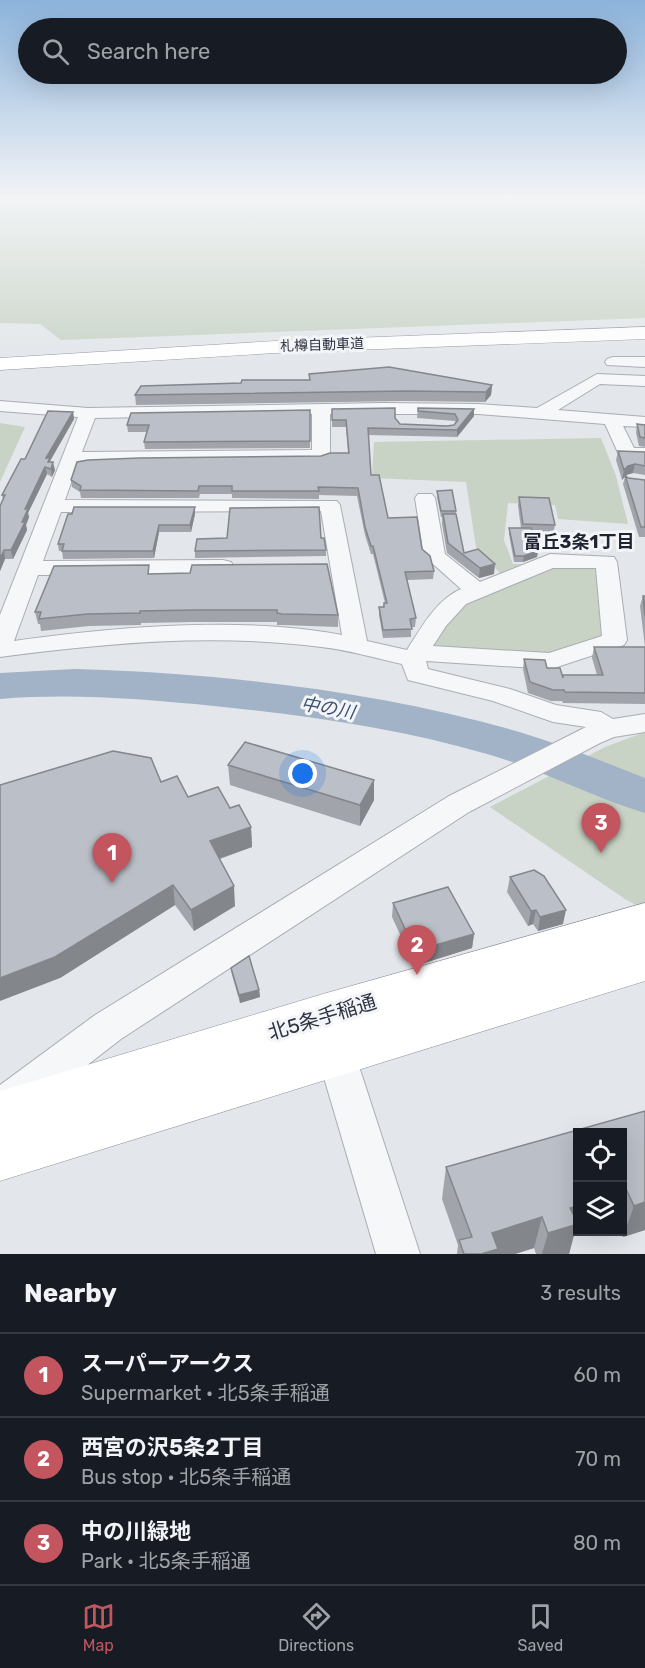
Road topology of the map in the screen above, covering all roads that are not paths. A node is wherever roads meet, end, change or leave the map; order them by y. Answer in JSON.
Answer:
{"nodes":[{"id":1,"x":645,"y":325,"type":"edge"},
{"id":2,"x":645,"y":333,"type":"edge"},
{"id":3,"x":0,"y":355,"type":"edge"},
{"id":4,"x":613,"y":362,"type":"dead end"},
{"id":5,"x":645,"y":362,"type":"edge"},
{"id":6,"x":0,"y":363,"type":"edge"},
{"id":7,"x":645,"y":381,"type":"edge"},
{"id":8,"x":0,"y":406,"type":"edge"},
{"id":9,"x":406,"y":408,"type":"junction"},
{"id":10,"x":321,"y":409,"type":"junction"},
{"id":11,"x":88,"y":413,"type":"junction"},
{"id":12,"x":541,"y":413,"type":"junction"},
{"id":13,"x":611,"y":419,"type":"junction"},
{"id":14,"x":645,"y":422,"type":"edge"},
{"id":15,"x":494,"y":426,"type":"dead end"},
{"id":16,"x":645,"y":454,"type":"edge"},
{"id":17,"x":71,"y":458,"type":"junction"},
{"id":18,"x":425,"y":498,"type":"dead end"},
{"id":19,"x":53,"y":506,"type":"junction"},
{"id":20,"x":249,"y":566,"type":"edge"},
{"id":21,"x":319,"y":566,"type":"edge"},
{"id":22,"x":342,"y":566,"type":"junction"},
{"id":23,"x":29,"y":568,"type":"junction"},
{"id":24,"x":481,"y":590,"type":"junction"},
{"id":25,"x":356,"y":646,"type":"junction"},
{"id":26,"x":0,"y":648,"type":"edge"},
{"id":27,"x":415,"y":656,"type":"junction"},
{"id":28,"x":645,"y":723,"type":"edge"},
{"id":29,"x":600,"y":733,"type":"junction"},
{"id":30,"x":645,"y":922,"type":"edge"},
{"id":31,"x":645,"y":961,"type":"edge"},
{"id":32,"x":336,"y":1054,"type":"junction"},
{"id":33,"x":0,"y":1109,"type":"edge"},
{"id":34,"x":0,"y":1116,"type":"edge"},
{"id":35,"x":0,"y":1153,"type":"edge"},
{"id":36,"x":398,"y":1254,"type":"edge"}],
"edges":[{"from":1,"to":3,"type":"highway","name":"札樽自動車道"},
{"from":2,"to":6,"type":"highway","name":"札樽自動車道"},
{"from":4,"to":5,"type":"street"},
{"from":7,"to":12,"type":"street"},
{"from":8,"to":11,"type":"street"},
{"from":9,"to":10,"type":"street"},
{"from":9,"to":12,"type":"street"},
{"from":9,"to":15,"type":"street"},
{"from":10,"to":11,"type":"street"},
{"from":10,"to":17,"type":"street"},
{"from":11,"to":17,"type":"street"},
{"from":12,"to":13,"type":"street"},
{"from":13,"to":14,"type":"street"},
{"from":13,"to":16,"type":"street"},
{"from":17,"to":19,"type":"street"},
{"from":18,"to":24,"type":"street"},
{"from":19,"to":22,"type":"street"},
{"from":19,"to":23,"type":"street"},
{"from":20,"to":23,"type":"street"},
{"from":21,"to":22,"type":"street"},
{"from":22,"to":25,"type":"street"},
{"from":23,"to":26,"type":"street"},
{"from":24,"to":27,"type":"street"},
{"from":24,"to":27,"type":"street"},
{"from":25,"to":26,"type":"street"},
{"from":25,"to":27,"type":"street"},
{"from":27,"to":29,"type":"street"},
{"from":28,"to":29,"type":"street"},
{"from":29,"to":33,"type":"street"},
{"from":30,"to":34,"type":"highway","name":"北5条手稲通"},
{"from":31,"to":32,"type":"highway"},
{"from":32,"to":35,"type":"highway"},
{"from":32,"to":36,"type":"street"}]}
